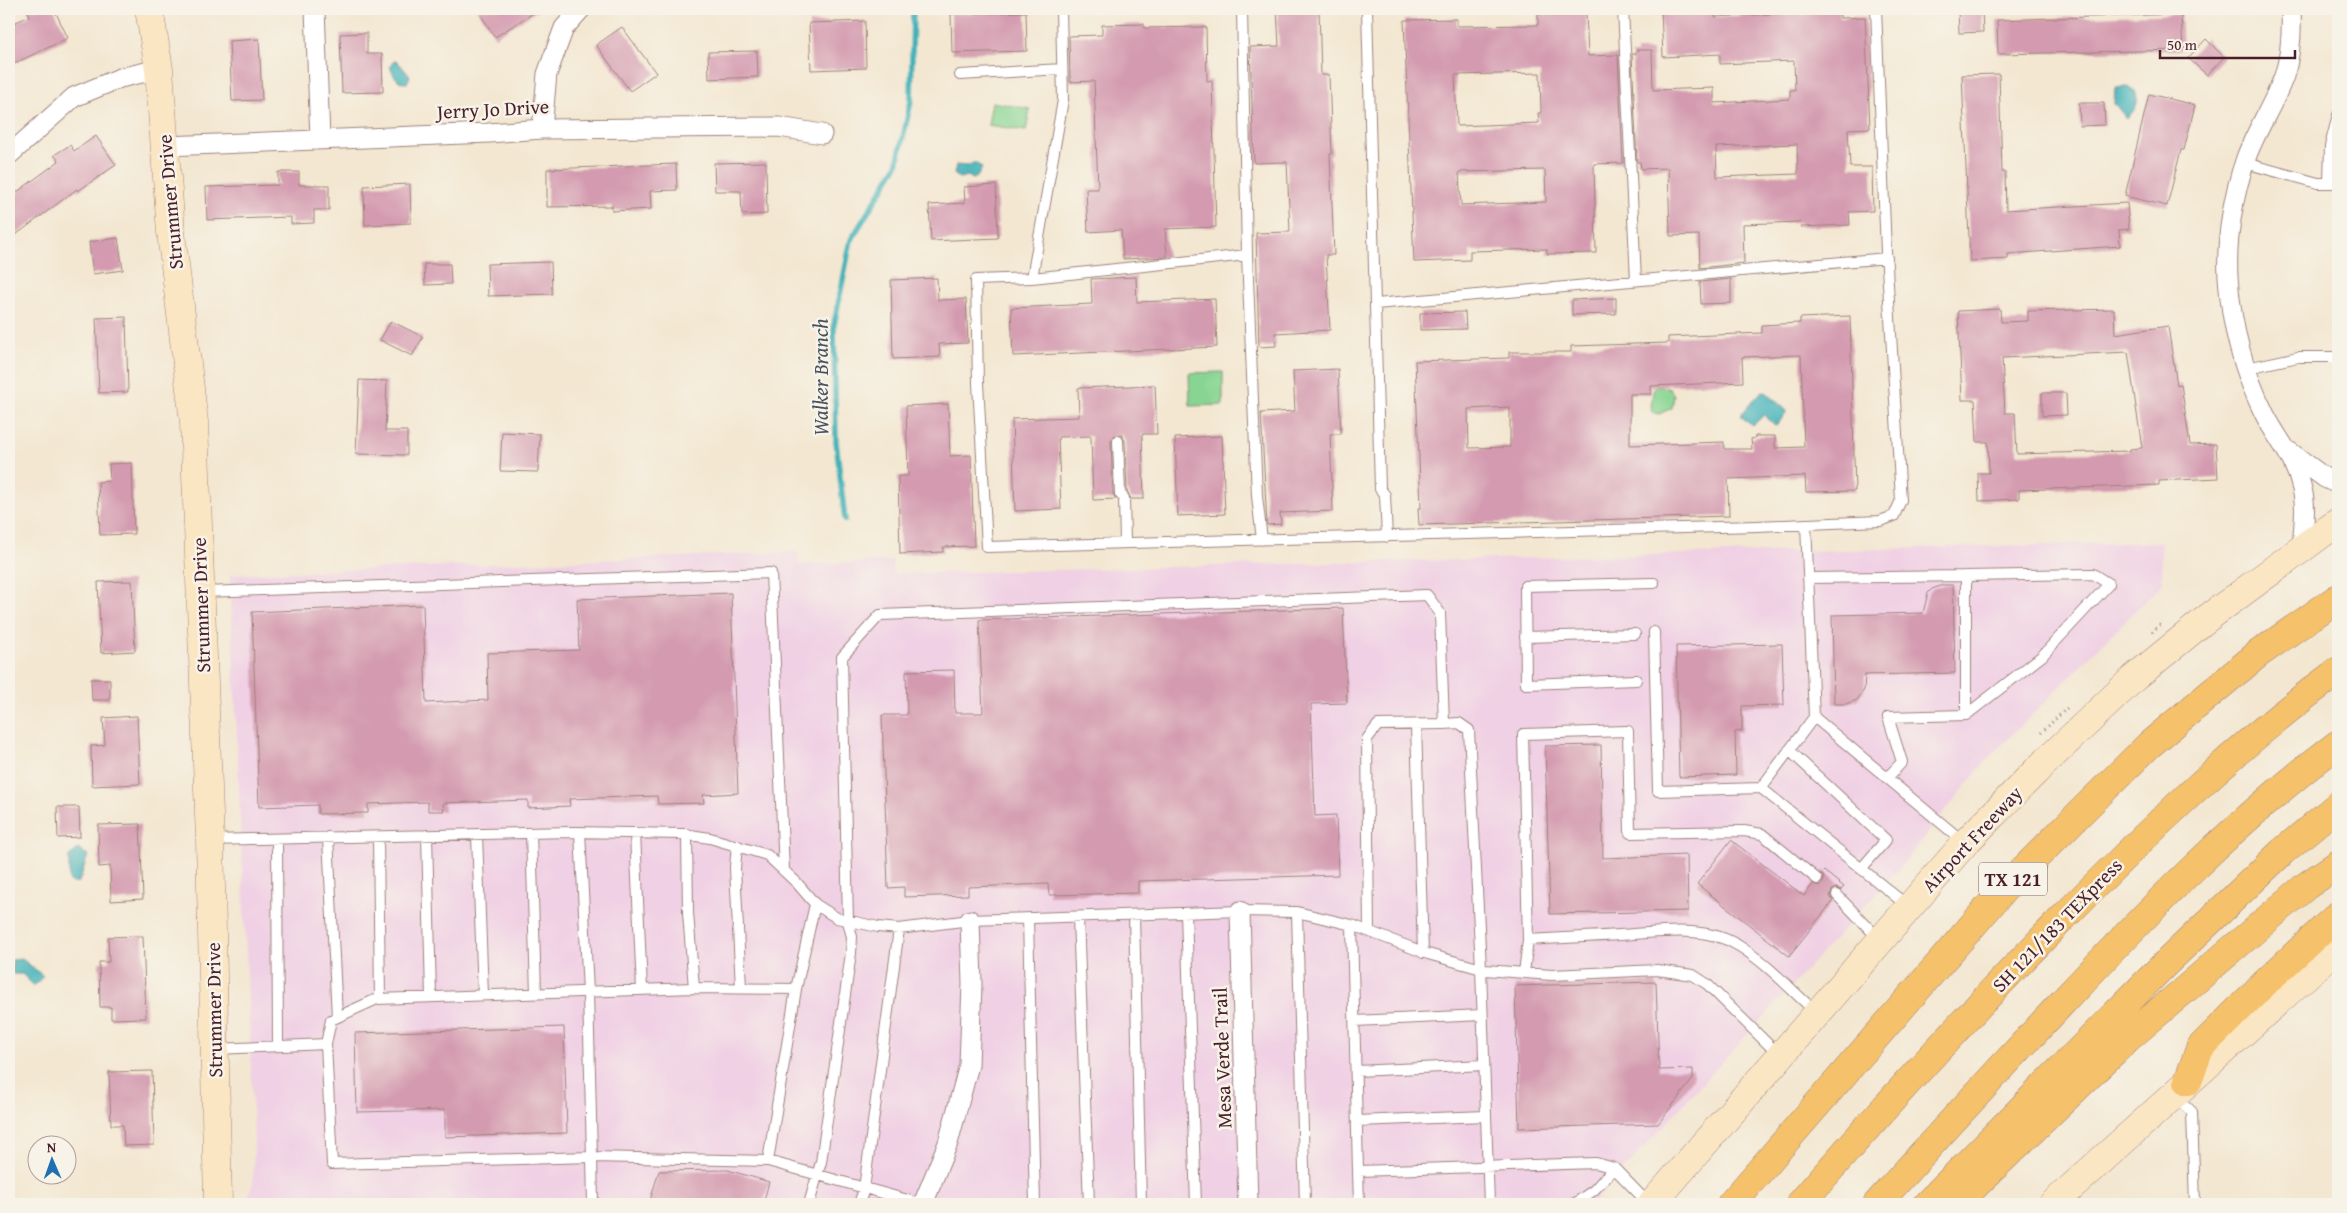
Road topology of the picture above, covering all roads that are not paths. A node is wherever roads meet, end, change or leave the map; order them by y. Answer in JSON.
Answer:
{"nodes":[{"id":1,"x":149,"y":9,"type":"edge"},
{"id":2,"x":315,"y":9,"type":"edge"},
{"id":3,"x":581,"y":9,"type":"edge"},
{"id":4,"x":1061,"y":9,"type":"edge"},
{"id":5,"x":1242,"y":9,"type":"edge"},
{"id":6,"x":1367,"y":9,"type":"edge"},
{"id":7,"x":1623,"y":9,"type":"edge"},
{"id":8,"x":1876,"y":9,"type":"edge"},
{"id":9,"x":2291,"y":9,"type":"edge"},
{"id":10,"x":159,"y":69,"type":"junction"},
{"id":11,"x":1062,"y":69,"type":"junction"},
{"id":12,"x":960,"y":75,"type":"dead end"},
{"id":13,"x":2338,"y":115,"type":"edge"},
{"id":14,"x":542,"y":129,"type":"junction"},
{"id":15,"x":822,"y":134,"type":"dead end"},
{"id":16,"x":320,"y":139,"type":"junction"},
{"id":17,"x":166,"y":146,"type":"junction"},
{"id":18,"x":9,"y":155,"type":"edge"},
{"id":19,"x":2245,"y":163,"type":"junction"},
{"id":20,"x":2333,"y":183,"type":"edge"},
{"id":21,"x":1247,"y":255,"type":"junction"},
{"id":22,"x":1887,"y":258,"type":"junction"},
{"id":23,"x":1032,"y":278,"type":"junction"},
{"id":24,"x":1636,"y":280,"type":"junction"},
{"id":25,"x":1376,"y":304,"type":"junction"},
{"id":26,"x":2338,"y":357,"type":"edge"},
{"id":27,"x":2247,"y":368,"type":"junction"},
{"id":28,"x":1118,"y":441,"type":"dead end"},
{"id":29,"x":2290,"y":452,"type":"junction"},
{"id":30,"x":2338,"y":484,"type":"edge"},
{"id":31,"x":2338,"y":522,"type":"edge"},
{"id":32,"x":1806,"y":524,"type":"junction"},
{"id":33,"x":1387,"y":537,"type":"junction"},
{"id":34,"x":1262,"y":540,"type":"junction"},
{"id":35,"x":1126,"y":543,"type":"junction"},
{"id":36,"x":2302,"y":549,"type":"junction"},
{"id":37,"x":1966,"y":576,"type":"junction"},
{"id":38,"x":1808,"y":578,"type":"junction"},
{"id":39,"x":1654,"y":584,"type":"dead end"},
{"id":40,"x":201,"y":592,"type":"junction"},
{"id":41,"x":2338,"y":598,"type":"edge"},
{"id":42,"x":1654,"y":632,"type":"dead end"},
{"id":43,"x":1635,"y":634,"type":"dead end"},
{"id":44,"x":1526,"y":637,"type":"junction"},
{"id":45,"x":2338,"y":671,"type":"edge"},
{"id":46,"x":1636,"y":680,"type":"dead end"},
{"id":47,"x":1966,"y":715,"type":"junction"},
{"id":48,"x":1814,"y":717,"type":"junction"},
{"id":49,"x":1416,"y":724,"type":"junction"},
{"id":50,"x":1444,"y":724,"type":"junction"},
{"id":51,"x":2338,"y":744,"type":"edge"},
{"id":52,"x":1789,"y":750,"type":"junction"},
{"id":53,"x":1887,"y":778,"type":"junction"},
{"id":54,"x":1761,"y":788,"type":"junction"},
{"id":55,"x":2338,"y":805,"type":"edge"},
{"id":56,"x":580,"y":832,"type":"junction"},
{"id":57,"x":531,"y":833,"type":"junction"},
{"id":58,"x":635,"y":833,"type":"junction"},
{"id":59,"x":477,"y":834,"type":"junction"},
{"id":60,"x":687,"y":834,"type":"junction"},
{"id":61,"x":427,"y":835,"type":"junction"},
{"id":62,"x":378,"y":836,"type":"junction"},
{"id":63,"x":328,"y":837,"type":"junction"},
{"id":64,"x":277,"y":838,"type":"junction"},
{"id":65,"x":210,"y":840,"type":"junction"},
{"id":66,"x":1965,"y":843,"type":"junction"},
{"id":67,"x":737,"y":845,"type":"junction"},
{"id":68,"x":2338,"y":864,"type":"edge"},
{"id":69,"x":1861,"y":869,"type":"junction"},
{"id":70,"x":784,"y":871,"type":"junction"},
{"id":71,"x":1817,"y":879,"type":"dead end"},
{"id":72,"x":1837,"y":895,"type":"dead end"},
{"id":73,"x":815,"y":904,"type":"junction"},
{"id":74,"x":1909,"y":908,"type":"junction"},
{"id":75,"x":1240,"y":911,"type":"junction"},
{"id":76,"x":1297,"y":912,"type":"junction"},
{"id":77,"x":1186,"y":913,"type":"junction"},
{"id":78,"x":1134,"y":915,"type":"junction"},
{"id":79,"x":2338,"y":915,"type":"edge"},
{"id":80,"x":1078,"y":917,"type":"junction"},
{"id":81,"x":1028,"y":918,"type":"junction"},
{"id":82,"x":970,"y":920,"type":"junction"},
{"id":83,"x":848,"y":921,"type":"junction"},
{"id":84,"x":1352,"y":924,"type":"junction"},
{"id":85,"x":900,"y":929,"type":"junction"},
{"id":86,"x":1369,"y":931,"type":"junction"},
{"id":87,"x":1528,"y":940,"type":"junction"},
{"id":88,"x":1881,"y":940,"type":"junction"},
{"id":89,"x":2338,"y":947,"type":"edge"},
{"id":90,"x":1423,"y":953,"type":"junction"},
{"id":91,"x":1481,"y":968,"type":"junction"},
{"id":92,"x":1524,"y":973,"type":"junction"},
{"id":93,"x":694,"y":988,"type":"junction"},
{"id":94,"x":741,"y":988,"type":"junction"},
{"id":95,"x":796,"y":989,"type":"junction"},
{"id":96,"x":642,"y":990,"type":"junction"},
{"id":97,"x":588,"y":992,"type":"junction"},
{"id":98,"x":536,"y":994,"type":"junction"},
{"id":99,"x":483,"y":995,"type":"junction"},
{"id":100,"x":431,"y":997,"type":"junction"},
{"id":101,"x":380,"y":999,"type":"junction"},
{"id":102,"x":1818,"y":1014,"type":"junction"},
{"id":103,"x":1482,"y":1015,"type":"junction"},
{"id":104,"x":337,"y":1017,"type":"junction"},
{"id":105,"x":1354,"y":1021,"type":"junction"},
{"id":106,"x":326,"y":1044,"type":"junction"},
{"id":107,"x":278,"y":1046,"type":"junction"},
{"id":108,"x":215,"y":1049,"type":"junction"},
{"id":109,"x":1780,"y":1057,"type":"junction"},
{"id":110,"x":1484,"y":1065,"type":"junction"},
{"id":111,"x":1356,"y":1071,"type":"junction"},
{"id":112,"x":2181,"y":1088,"type":"junction"},
{"id":113,"x":1486,"y":1116,"type":"junction"},
{"id":114,"x":1357,"y":1121,"type":"junction"},
{"id":115,"x":592,"y":1157,"type":"junction"},
{"id":116,"x":768,"y":1161,"type":"junction"},
{"id":117,"x":1487,"y":1167,"type":"junction"},
{"id":118,"x":1614,"y":1168,"type":"junction"},
{"id":119,"x":1358,"y":1170,"type":"junction"},
{"id":120,"x":817,"y":1175,"type":"junction"},
{"id":121,"x":864,"y":1189,"type":"junction"},
{"id":122,"x":218,"y":1204,"type":"edge"},
{"id":123,"x":593,"y":1204,"type":"edge"},
{"id":124,"x":808,"y":1204,"type":"edge"},
{"id":125,"x":859,"y":1204,"type":"edge"},
{"id":126,"x":922,"y":1204,"type":"edge"},
{"id":127,"x":1035,"y":1204,"type":"edge"},
{"id":128,"x":1089,"y":1204,"type":"edge"},
{"id":129,"x":1141,"y":1204,"type":"edge"},
{"id":130,"x":1196,"y":1204,"type":"edge"},
{"id":131,"x":1248,"y":1204,"type":"edge"},
{"id":132,"x":1305,"y":1204,"type":"edge"},
{"id":133,"x":1359,"y":1204,"type":"edge"},
{"id":134,"x":1489,"y":1204,"type":"edge"},
{"id":135,"x":1574,"y":1204,"type":"edge"},
{"id":136,"x":1651,"y":1204,"type":"edge"},
{"id":137,"x":1730,"y":1204,"type":"edge"},
{"id":138,"x":1800,"y":1204,"type":"edge"},
{"id":139,"x":1877,"y":1204,"type":"edge"},
{"id":140,"x":1927,"y":1204,"type":"edge"},
{"id":141,"x":1949,"y":1204,"type":"edge"},
{"id":142,"x":2053,"y":1204,"type":"edge"},
{"id":143,"x":2195,"y":1204,"type":"edge"}],
"edges":[{"from":1,"to":10,"type":"main road","name":"Strummer Drive"},
{"from":2,"to":16,"type":"street"},
{"from":3,"to":14,"type":"street"},
{"from":4,"to":11,"type":"lane"},
{"from":5,"to":21,"type":"lane"},
{"from":6,"to":25,"type":"lane"},
{"from":7,"to":24,"type":"lane"},
{"from":8,"to":22,"type":"lane"},
{"from":9,"to":19,"type":"street"},
{"from":10,"to":17,"type":"main road","name":"Strummer Drive"},
{"from":10,"to":18,"type":"street"},
{"from":11,"to":12,"type":"lane"},
{"from":11,"to":23,"type":"lane"},
{"from":13,"to":20,"type":"lane"},
{"from":14,"to":15,"type":"street","name":"Jerry Jo Drive"},
{"from":14,"to":16,"type":"street","name":"Jerry Jo Drive"},
{"from":16,"to":17,"type":"street","name":"Jerry Jo Drive"},
{"from":17,"to":40,"type":"main road","name":"Strummer Drive"},
{"from":19,"to":20,"type":"lane"},
{"from":19,"to":27,"type":"street"},
{"from":21,"to":23,"type":"lane"},
{"from":21,"to":34,"type":"lane"},
{"from":22,"to":24,"type":"lane"},
{"from":22,"to":32,"type":"lane"},
{"from":23,"to":35,"type":"lane"},
{"from":24,"to":25,"type":"lane"},
{"from":25,"to":33,"type":"lane"},
{"from":26,"to":27,"type":"lane"},
{"from":27,"to":29,"type":"street"},
{"from":28,"to":35,"type":"lane"},
{"from":29,"to":30,"type":"street"},
{"from":29,"to":36,"type":"street"},
{"from":31,"to":36,"type":"main road","name":"Airport Freeway"},
{"from":32,"to":33,"type":"lane"},
{"from":32,"to":38,"type":"lane"},
{"from":33,"to":34,"type":"lane"},
{"from":34,"to":35,"type":"lane"},
{"from":36,"to":66,"type":"main road","name":"Airport Freeway"},
{"from":37,"to":38,"type":"lane"},
{"from":37,"to":47,"type":"lane"},
{"from":37,"to":47,"type":"lane"},
{"from":38,"to":48,"type":"lane"},
{"from":39,"to":44,"type":"lane"},
{"from":40,"to":65,"type":"main road","name":"Strummer Drive"},
{"from":40,"to":70,"type":"lane"},
{"from":41,"to":137,"type":"highway","number":"TX 121"},
{"from":42,"to":54,"type":"lane"},
{"from":43,"to":44,"type":"lane"},
{"from":44,"to":46,"type":"lane"},
{"from":45,"to":138,"type":"highway","name":"SH 121/183 TEXpress"},
{"from":47,"to":53,"type":"lane"},
{"from":48,"to":52,"type":"lane"},
{"from":48,"to":53,"type":"lane"},
{"from":49,"to":50,"type":"lane"},
{"from":49,"to":86,"type":"lane"},
{"from":49,"to":90,"type":"lane"},
{"from":50,"to":83,"type":"lane"},
{"from":50,"to":91,"type":"lane"},
{"from":51,"to":139,"type":"highway"},
{"from":52,"to":54,"type":"lane"},
{"from":52,"to":69,"type":"lane"},
{"from":53,"to":66,"type":"lane"},
{"from":54,"to":69,"type":"lane"},
{"from":55,"to":140,"type":"highway"},
{"from":56,"to":57,"type":"lane"},
{"from":56,"to":58,"type":"lane"},
{"from":56,"to":97,"type":"lane"},
{"from":57,"to":59,"type":"lane"},
{"from":57,"to":98,"type":"lane"},
{"from":58,"to":60,"type":"lane"},
{"from":58,"to":96,"type":"lane"},
{"from":59,"to":61,"type":"lane"},
{"from":59,"to":99,"type":"lane"},
{"from":60,"to":67,"type":"lane"},
{"from":60,"to":93,"type":"lane"},
{"from":61,"to":62,"type":"lane"},
{"from":61,"to":100,"type":"lane"},
{"from":62,"to":63,"type":"lane"},
{"from":62,"to":101,"type":"lane"},
{"from":63,"to":64,"type":"lane"},
{"from":63,"to":104,"type":"lane"},
{"from":64,"to":65,"type":"lane"},
{"from":64,"to":107,"type":"lane"},
{"from":65,"to":108,"type":"main road","name":"Strummer Drive"},
{"from":66,"to":74,"type":"main road","name":"Airport Freeway"},
{"from":67,"to":70,"type":"lane"},
{"from":67,"to":94,"type":"lane"},
{"from":68,"to":141,"type":"highway"},
{"from":69,"to":74,"type":"lane"},
{"from":70,"to":73,"type":"lane"},
{"from":71,"to":87,"type":"lane"},
{"from":72,"to":88,"type":"lane"},
{"from":73,"to":83,"type":"lane"},
{"from":73,"to":95,"type":"lane"},
{"from":74,"to":88,"type":"main road","name":"Airport Freeway"},
{"from":75,"to":76,"type":"lane"},
{"from":75,"to":77,"type":"lane"},
{"from":75,"to":131,"type":"street","name":"Mesa Verde Trail"},
{"from":76,"to":84,"type":"lane"},
{"from":76,"to":132,"type":"lane"},
{"from":77,"to":78,"type":"lane"},
{"from":77,"to":130,"type":"lane"},
{"from":78,"to":80,"type":"lane"},
{"from":78,"to":129,"type":"lane"},
{"from":79,"to":112,"type":"highway"},
{"from":80,"to":81,"type":"lane"},
{"from":80,"to":128,"type":"lane"},
{"from":81,"to":82,"type":"lane"},
{"from":81,"to":127,"type":"lane"},
{"from":82,"to":85,"type":"lane"},
{"from":82,"to":126,"type":"street"},
{"from":83,"to":85,"type":"lane"},
{"from":83,"to":120,"type":"lane"},
{"from":84,"to":86,"type":"lane"},
{"from":84,"to":105,"type":"lane"},
{"from":85,"to":121,"type":"lane"},
{"from":86,"to":90,"type":"lane"},
{"from":87,"to":92,"type":"lane"},
{"from":87,"to":102,"type":"lane"},
{"from":88,"to":102,"type":"main road","name":"Airport Freeway"},
{"from":89,"to":112,"type":"main road"},
{"from":90,"to":91,"type":"lane"},
{"from":91,"to":92,"type":"lane"},
{"from":91,"to":103,"type":"lane"},
{"from":92,"to":109,"type":"lane"},
{"from":93,"to":94,"type":"lane"},
{"from":93,"to":96,"type":"lane"},
{"from":94,"to":95,"type":"lane"},
{"from":95,"to":116,"type":"lane"},
{"from":96,"to":97,"type":"lane"},
{"from":97,"to":98,"type":"lane"},
{"from":97,"to":115,"type":"lane"},
{"from":98,"to":99,"type":"lane"},
{"from":99,"to":100,"type":"lane"},
{"from":100,"to":101,"type":"lane"},
{"from":101,"to":104,"type":"lane"},
{"from":102,"to":109,"type":"main road","name":"Airport Freeway"},
{"from":103,"to":105,"type":"lane"},
{"from":103,"to":110,"type":"lane"},
{"from":104,"to":106,"type":"lane"},
{"from":105,"to":111,"type":"lane"},
{"from":106,"to":107,"type":"lane"},
{"from":106,"to":115,"type":"lane"},
{"from":107,"to":108,"type":"lane"},
{"from":108,"to":122,"type":"main road","name":"Strummer Drive"},
{"from":109,"to":136,"type":"main road","name":"Airport Freeway"},
{"from":110,"to":111,"type":"lane"},
{"from":110,"to":113,"type":"lane"},
{"from":111,"to":114,"type":"lane"},
{"from":112,"to":142,"type":"main road"},
{"from":112,"to":143,"type":"lane"},
{"from":113,"to":114,"type":"lane"},
{"from":113,"to":117,"type":"lane"},
{"from":114,"to":119,"type":"lane"},
{"from":115,"to":116,"type":"lane"},
{"from":115,"to":123,"type":"lane"},
{"from":116,"to":120,"type":"lane"},
{"from":117,"to":118,"type":"lane"},
{"from":117,"to":119,"type":"lane"},
{"from":117,"to":134,"type":"lane"},
{"from":118,"to":135,"type":"lane"},
{"from":118,"to":136,"type":"lane"},
{"from":119,"to":133,"type":"lane"},
{"from":120,"to":121,"type":"lane"},
{"from":120,"to":124,"type":"lane"},
{"from":121,"to":125,"type":"lane"},
{"from":121,"to":126,"type":"lane"}]}
